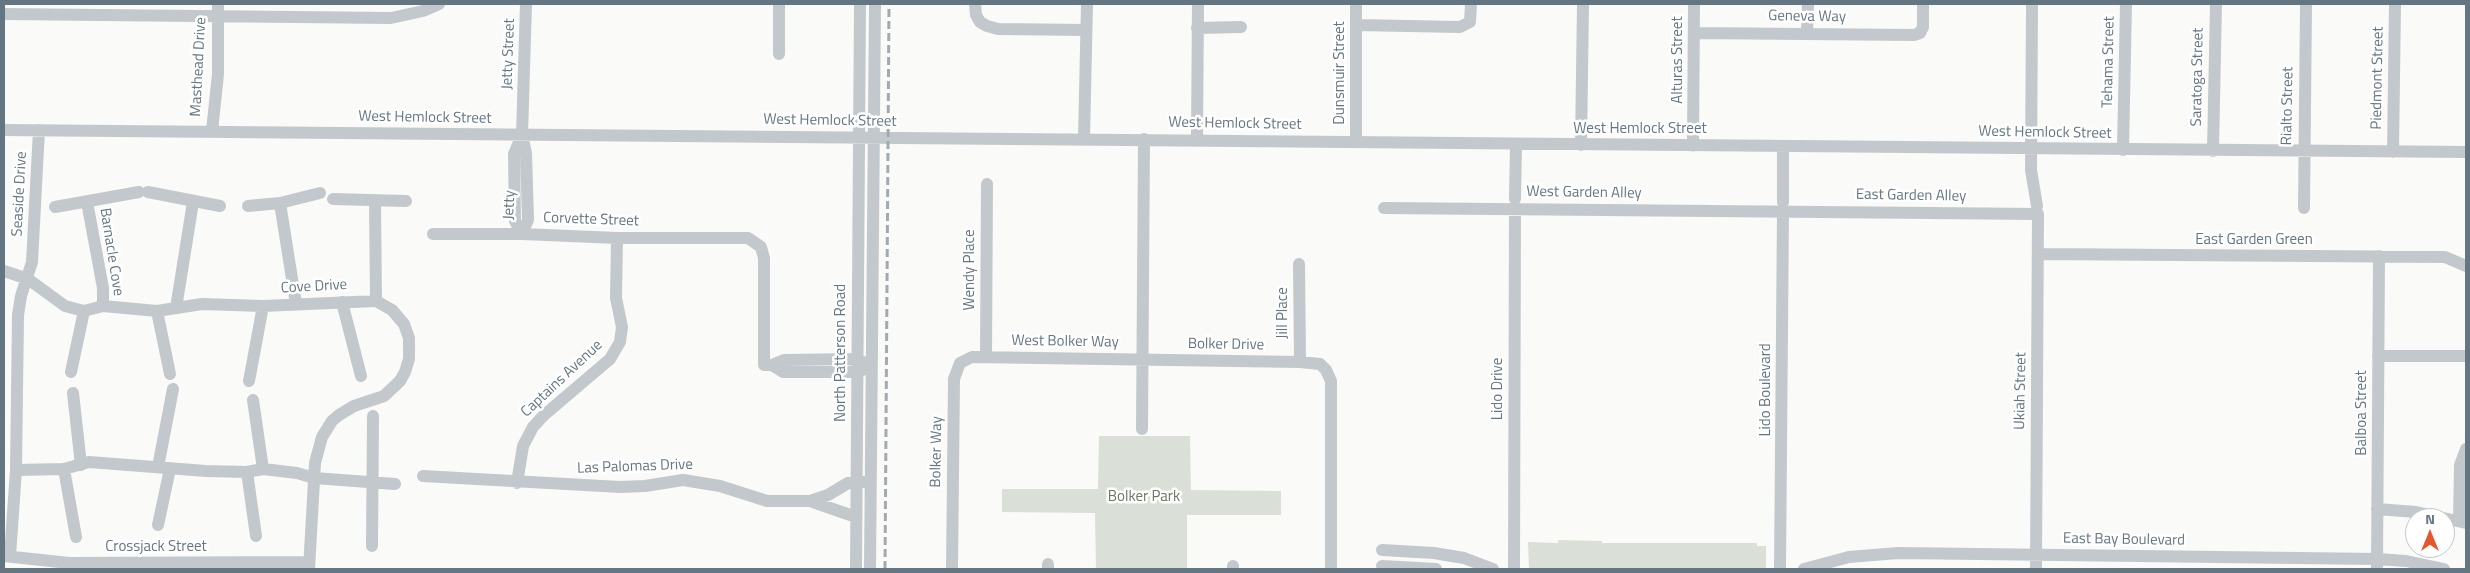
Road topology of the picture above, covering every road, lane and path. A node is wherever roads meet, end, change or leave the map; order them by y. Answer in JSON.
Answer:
{"nodes":[{"id":1,"x":337,"y":4,"type":"edge"},
{"id":2,"x":439,"y":4,"type":"edge"},
{"id":3,"x":526,"y":4,"type":"edge"},
{"id":4,"x":779,"y":4,"type":"edge"},
{"id":5,"x":860,"y":4,"type":"edge"},
{"id":6,"x":875,"y":4,"type":"edge"},
{"id":7,"x":975,"y":4,"type":"edge"},
{"id":8,"x":1087,"y":4,"type":"edge"},
{"id":9,"x":1198,"y":4,"type":"edge"},
{"id":10,"x":1356,"y":4,"type":"edge"},
{"id":11,"x":1471,"y":4,"type":"edge"},
{"id":12,"x":1583,"y":4,"type":"edge"},
{"id":13,"x":1694,"y":4,"type":"edge"},
{"id":14,"x":1808,"y":4,"type":"edge"},
{"id":15,"x":1923,"y":4,"type":"edge"},
{"id":16,"x":2032,"y":4,"type":"edge"},
{"id":17,"x":2126,"y":4,"type":"edge"},
{"id":18,"x":2216,"y":4,"type":"edge"},
{"id":19,"x":2306,"y":4,"type":"edge"},
{"id":20,"x":2394,"y":4,"type":"edge"},
{"id":21,"x":100,"y":9,"type":"edge"},
{"id":22,"x":218,"y":10,"type":"edge"},
{"id":23,"x":4,"y":14,"type":"edge"},
{"id":24,"x":336,"y":17,"type":"junction"},
{"id":25,"x":1356,"y":25,"type":"junction"},
{"id":26,"x":1241,"y":27,"type":"dead end"},
{"id":27,"x":1197,"y":28,"type":"junction"},
{"id":28,"x":1086,"y":30,"type":"junction"},
{"id":29,"x":1694,"y":33,"type":"junction"},
{"id":30,"x":1807,"y":33,"type":"junction"},
{"id":31,"x":779,"y":54,"type":"dead end"},
{"id":32,"x":4,"y":130,"type":"edge"},
{"id":33,"x":39,"y":130,"type":"junction"},
{"id":34,"x":212,"y":132,"type":"junction"},
{"id":35,"x":522,"y":135,"type":"junction"},
{"id":36,"x":858,"y":137,"type":"junction"},
{"id":37,"x":874,"y":138,"type":"junction"},
{"id":38,"x":1084,"y":139,"type":"junction"},
{"id":39,"x":1144,"y":139,"type":"junction"},
{"id":40,"x":1197,"y":140,"type":"junction"},
{"id":41,"x":1356,"y":142,"type":"junction"},
{"id":42,"x":1516,"y":144,"type":"junction"},
{"id":43,"x":1581,"y":145,"type":"junction"},
{"id":44,"x":1693,"y":146,"type":"junction"},
{"id":45,"x":1784,"y":147,"type":"junction"},
{"id":46,"x":2030,"y":149,"type":"junction"},
{"id":47,"x":2124,"y":150,"type":"junction"},
{"id":48,"x":2213,"y":150,"type":"junction"},
{"id":49,"x":2304,"y":151,"type":"junction"},
{"id":50,"x":2393,"y":152,"type":"junction"},
{"id":51,"x":2466,"y":152,"type":"edge"},
{"id":52,"x":986,"y":184,"type":"dead end"},
{"id":53,"x":320,"y":193,"type":"dead end"},
{"id":54,"x":333,"y":199,"type":"dead end"},
{"id":55,"x":406,"y":200,"type":"dead end"},
{"id":56,"x":375,"y":201,"type":"junction"},
{"id":57,"x":87,"y":202,"type":"junction"},
{"id":58,"x":193,"y":202,"type":"junction"},
{"id":59,"x":280,"y":203,"type":"junction"},
{"id":60,"x":1515,"y":204,"type":"junction"},
{"id":61,"x":55,"y":206,"type":"dead end"},
{"id":62,"x":220,"y":206,"type":"dead end"},
{"id":63,"x":248,"y":206,"type":"dead end"},
{"id":64,"x":1783,"y":207,"type":"junction"},
{"id":65,"x":1384,"y":208,"type":"dead end"},
{"id":66,"x":2304,"y":208,"type":"dead end"},
{"id":67,"x":2037,"y":210,"type":"junction"},
{"id":68,"x":433,"y":234,"type":"dead end"},
{"id":69,"x":522,"y":234,"type":"junction"},
{"id":70,"x":616,"y":238,"type":"junction"},
{"id":71,"x":2039,"y":254,"type":"junction"},
{"id":72,"x":2379,"y":256,"type":"junction"},
{"id":73,"x":1299,"y":264,"type":"dead end"},
{"id":74,"x":2466,"y":266,"type":"edge"},
{"id":75,"x":4,"y":271,"type":"edge"},
{"id":76,"x":28,"y":278,"type":"junction"},
{"id":77,"x":376,"y":301,"type":"junction"},
{"id":78,"x":342,"y":302,"type":"junction"},
{"id":79,"x":296,"y":304,"type":"junction"},
{"id":80,"x":103,"y":306,"type":"junction"},
{"id":81,"x":263,"y":306,"type":"junction"},
{"id":82,"x":176,"y":308,"type":"junction"},
{"id":83,"x":84,"y":311,"type":"junction"},
{"id":84,"x":157,"y":311,"type":"junction"},
{"id":85,"x":2378,"y":356,"type":"junction"},
{"id":86,"x":2466,"y":356,"type":"edge"},
{"id":87,"x":986,"y":357,"type":"junction"},
{"id":88,"x":1143,"y":360,"type":"junction"},
{"id":89,"x":1300,"y":362,"type":"junction"},
{"id":90,"x":857,"y":366,"type":"junction"},
{"id":91,"x":872,"y":366,"type":"junction"},
{"id":92,"x":71,"y":372,"type":"dead end"},
{"id":93,"x":170,"y":374,"type":"dead end"},
{"id":94,"x":361,"y":376,"type":"dead end"},
{"id":95,"x":249,"y":380,"type":"dead end"},
{"id":96,"x":173,"y":389,"type":"dead end"},
{"id":97,"x":73,"y":393,"type":"dead end"},
{"id":98,"x":253,"y":400,"type":"dead end"},
{"id":99,"x":373,"y":416,"type":"dead end"},
{"id":100,"x":1142,"y":429,"type":"dead end"},
{"id":101,"x":2466,"y":449,"type":"edge"},
{"id":102,"x":81,"y":465,"type":"junction"},
{"id":103,"x":164,"y":468,"type":"junction"},
{"id":104,"x":64,"y":469,"type":"junction"},
{"id":105,"x":263,"y":469,"type":"junction"},
{"id":106,"x":16,"y":470,"type":"junction"},
{"id":107,"x":246,"y":472,"type":"junction"},
{"id":108,"x":423,"y":476,"type":"dead end"},
{"id":109,"x":314,"y":478,"type":"junction"},
{"id":110,"x":372,"y":482,"type":"junction"},
{"id":111,"x":856,"y":482,"type":"junction"},
{"id":112,"x":871,"y":482,"type":"junction"},
{"id":113,"x":517,"y":483,"type":"junction"},
{"id":114,"x":395,"y":484,"type":"dead end"},
{"id":115,"x":810,"y":501,"type":"junction"},
{"id":116,"x":2377,"y":508,"type":"junction"},
{"id":117,"x":856,"y":517,"type":"junction"},
{"id":118,"x":2463,"y":522,"type":"edge"},
{"id":119,"x":158,"y":525,"type":"dead end"},
{"id":120,"x":256,"y":536,"type":"dead end"},
{"id":121,"x":76,"y":537,"type":"dead end"},
{"id":122,"x":372,"y":546,"type":"dead end"},
{"id":123,"x":1382,"y":550,"type":"dead end"},
{"id":124,"x":2036,"y":555,"type":"junction"},
{"id":125,"x":7,"y":556,"type":"edge"},
{"id":126,"x":2251,"y":564,"type":"edge"},
{"id":127,"x":2377,"y":564,"type":"edge"},
{"id":128,"x":309,"y":566,"type":"edge"},
{"id":129,"x":1382,"y":566,"type":"dead end"},
{"id":130,"x":856,"y":569,"type":"edge"},
{"id":131,"x":870,"y":569,"type":"edge"},
{"id":132,"x":952,"y":569,"type":"edge"},
{"id":133,"x":1331,"y":569,"type":"edge"},
{"id":134,"x":1436,"y":569,"type":"edge"},
{"id":135,"x":1493,"y":569,"type":"edge"},
{"id":136,"x":1514,"y":569,"type":"edge"},
{"id":137,"x":1780,"y":569,"type":"edge"},
{"id":138,"x":1804,"y":569,"type":"edge"},
{"id":139,"x":2036,"y":569,"type":"edge"},
{"id":140,"x":2444,"y":569,"type":"edge"}],
"edges":[{"from":1,"to":24,"type":"street"},
{"from":2,"to":24,"type":"street"},
{"from":3,"to":35,"type":"street","name":"Jetty Street"},
{"from":4,"to":31,"type":"street"},
{"from":5,"to":36,"type":"street","name":"North Patterson Road"},
{"from":6,"to":37,"type":"street","name":"North Patterson Road"},
{"from":7,"to":28,"type":"street"},
{"from":8,"to":28,"type":"street"},
{"from":9,"to":27,"type":"street"},
{"from":10,"to":25,"type":"street","name":"Dunsmuir Street"},
{"from":11,"to":25,"type":"street"},
{"from":12,"to":43,"type":"street"},
{"from":13,"to":29,"type":"street","name":"Alturas Street"},
{"from":14,"to":30,"type":"street"},
{"from":15,"to":30,"type":"street","name":"Geneva Way"},
{"from":16,"to":46,"type":"street","name":"Ukiah Street"},
{"from":17,"to":47,"type":"street","name":"Tehama Street"},
{"from":18,"to":48,"type":"street","name":"Saratoga Street"},
{"from":19,"to":49,"type":"street","name":"Rialto Street"},
{"from":20,"to":50,"type":"street","name":"Piedmont Street"},
{"from":21,"to":22,"type":"street"},
{"from":21,"to":23,"type":"street"},
{"from":22,"to":24,"type":"street"},
{"from":22,"to":34,"type":"street","name":"Masthead Drive"},
{"from":25,"to":41,"type":"street","name":"Dunsmuir Street"},
{"from":26,"to":27,"type":"street"},
{"from":27,"to":40,"type":"street"},
{"from":28,"to":38,"type":"street"},
{"from":29,"to":30,"type":"street","name":"Geneva Way"},
{"from":29,"to":44,"type":"street","name":"Alturas Street"},
{"from":32,"to":33,"type":"street","name":"West Hemlock Street"},
{"from":33,"to":34,"type":"street","name":"West Hemlock Street"},
{"from":33,"to":76,"type":"street","name":"Seaside Drive"},
{"from":34,"to":35,"type":"street","name":"West Hemlock Street"},
{"from":35,"to":36,"type":"street","name":"West Hemlock Street"},
{"from":35,"to":69,"type":"street","name":"Jetty"},
{"from":36,"to":37,"type":"street","name":"West Hemlock Street"},
{"from":36,"to":90,"type":"street","name":"North Patterson Road"},
{"from":37,"to":38,"type":"street","name":"West Hemlock Street"},
{"from":37,"to":91,"type":"street","name":"North Patterson Road"},
{"from":38,"to":39,"type":"street","name":"West Hemlock Street"},
{"from":39,"to":40,"type":"street","name":"West Hemlock Street"},
{"from":39,"to":88,"type":"street"},
{"from":40,"to":41,"type":"street","name":"West Hemlock Street"},
{"from":41,"to":42,"type":"street","name":"West Hemlock Street"},
{"from":42,"to":43,"type":"street","name":"West Hemlock Street"},
{"from":42,"to":60,"type":"street","name":"Lido Drive"},
{"from":43,"to":44,"type":"street","name":"West Hemlock Street"},
{"from":44,"to":45,"type":"street","name":"West Hemlock Street"},
{"from":45,"to":46,"type":"street","name":"West Hemlock Street"},
{"from":45,"to":64,"type":"street","name":"Lido Boulevard"},
{"from":46,"to":47,"type":"street","name":"West Hemlock Street"},
{"from":46,"to":67,"type":"street","name":"Ukiah Street"},
{"from":47,"to":48,"type":"street","name":"West Hemlock Street"},
{"from":48,"to":49,"type":"street","name":"West Hemlock Street"},
{"from":49,"to":50,"type":"street","name":"West Hemlock Street"},
{"from":49,"to":66,"type":"street","name":"Rialto Street"},
{"from":50,"to":51,"type":"street","name":"West Hemlock Street"},
{"from":52,"to":87,"type":"street","name":"Wendy Place"},
{"from":53,"to":59,"type":"street"},
{"from":54,"to":56,"type":"street"},
{"from":55,"to":56,"type":"street"},
{"from":56,"to":77,"type":"street"},
{"from":57,"to":58,"type":"street"},
{"from":57,"to":61,"type":"street"},
{"from":57,"to":80,"type":"street","name":"Barnacle Cove"},
{"from":58,"to":62,"type":"street"},
{"from":58,"to":82,"type":"street"},
{"from":59,"to":63,"type":"street"},
{"from":59,"to":79,"type":"street"},
{"from":60,"to":64,"type":"street","name":"West Garden Alley"},
{"from":60,"to":65,"type":"street","name":"West Garden Alley"},
{"from":60,"to":136,"type":"street","name":"Lido Drive"},
{"from":64,"to":67,"type":"street","name":"East Garden Alley"},
{"from":64,"to":137,"type":"street","name":"Lido Boulevard"},
{"from":67,"to":71,"type":"street","name":"Ukiah Street"},
{"from":68,"to":69,"type":"street","name":"Corvette Street"},
{"from":69,"to":70,"type":"street","name":"Corvette Street"},
{"from":70,"to":90,"type":"street","name":"Corvette Street"},
{"from":70,"to":113,"type":"street","name":"Captains Avenue"},
{"from":71,"to":72,"type":"street","name":"East Garden Green"},
{"from":71,"to":124,"type":"street","name":"Ukiah Street"},
{"from":72,"to":74,"type":"street","name":"East Garden Green"},
{"from":72,"to":85,"type":"street","name":"Balboa Street"},
{"from":73,"to":89,"type":"street","name":"Jill Place"},
{"from":75,"to":76,"type":"street"},
{"from":76,"to":83,"type":"street"},
{"from":76,"to":106,"type":"street","name":"Seaside Drive"},
{"from":77,"to":78,"type":"street","name":"Cove Drive"},
{"from":77,"to":109,"type":"street"},
{"from":78,"to":79,"type":"street","name":"Cove Drive"},
{"from":78,"to":94,"type":"street"},
{"from":79,"to":81,"type":"street","name":"Cove Drive"},
{"from":80,"to":83,"type":"street","name":"Cove Drive"},
{"from":80,"to":84,"type":"street","name":"Cove Drive"},
{"from":81,"to":82,"type":"street","name":"Cove Drive"},
{"from":81,"to":95,"type":"street"},
{"from":82,"to":84,"type":"street","name":"Cove Drive"},
{"from":83,"to":92,"type":"street"},
{"from":84,"to":93,"type":"street"},
{"from":85,"to":86,"type":"street"},
{"from":85,"to":116,"type":"street","name":"Balboa Street"},
{"from":87,"to":88,"type":"street","name":"West Bolker Way"},
{"from":87,"to":132,"type":"street","name":"Bolker Way"},
{"from":88,"to":89,"type":"street","name":"Bolker Drive"},
{"from":88,"to":100,"type":"street"},
{"from":89,"to":133,"type":"street","name":"Bolker Drive"},
{"from":90,"to":91,"type":"street"},
{"from":90,"to":111,"type":"street","name":"North Patterson Road"},
{"from":91,"to":112,"type":"street","name":"North Patterson Road"},
{"from":96,"to":103,"type":"street"},
{"from":97,"to":102,"type":"street"},
{"from":98,"to":105,"type":"street"},
{"from":99,"to":110,"type":"street"},
{"from":101,"to":118,"type":"street"},
{"from":102,"to":103,"type":"street"},
{"from":102,"to":104,"type":"street"},
{"from":103,"to":107,"type":"street"},
{"from":103,"to":119,"type":"street"},
{"from":104,"to":106,"type":"street"},
{"from":104,"to":121,"type":"street"},
{"from":105,"to":107,"type":"street"},
{"from":105,"to":109,"type":"street"},
{"from":106,"to":125,"type":"street","name":"Seaside Drive"},
{"from":107,"to":120,"type":"street"},
{"from":108,"to":113,"type":"street","name":"Las Palomas Drive"},
{"from":109,"to":110,"type":"street"},
{"from":109,"to":128,"type":"street"},
{"from":110,"to":114,"type":"street"},
{"from":110,"to":122,"type":"street"},
{"from":111,"to":112,"type":"street","name":"Las Palomas Drive"},
{"from":111,"to":115,"type":"street","name":"Las Palomas Drive"},
{"from":111,"to":117,"type":"street","name":"North Patterson Road"},
{"from":112,"to":131,"type":"street","name":"North Patterson Road"},
{"from":113,"to":115,"type":"street","name":"Las Palomas Drive"},
{"from":115,"to":117,"type":"street"},
{"from":116,"to":118,"type":"street"},
{"from":116,"to":127,"type":"street","name":"Balboa Street"},
{"from":117,"to":130,"type":"street","name":"North Patterson Road"},
{"from":123,"to":135,"type":"street"},
{"from":124,"to":126,"type":"street","name":"East Bay Boulevard"},
{"from":124,"to":138,"type":"street","name":"East Bay Boulevard"},
{"from":124,"to":139,"type":"street","name":"Ukiah Street"},
{"from":125,"to":128,"type":"street","name":"Crossjack Street"},
{"from":126,"to":127,"type":"street","name":"East Bay Boulevard"},
{"from":127,"to":140,"type":"street","name":"East Bay Boulevard"},
{"from":129,"to":134,"type":"street"}]}
